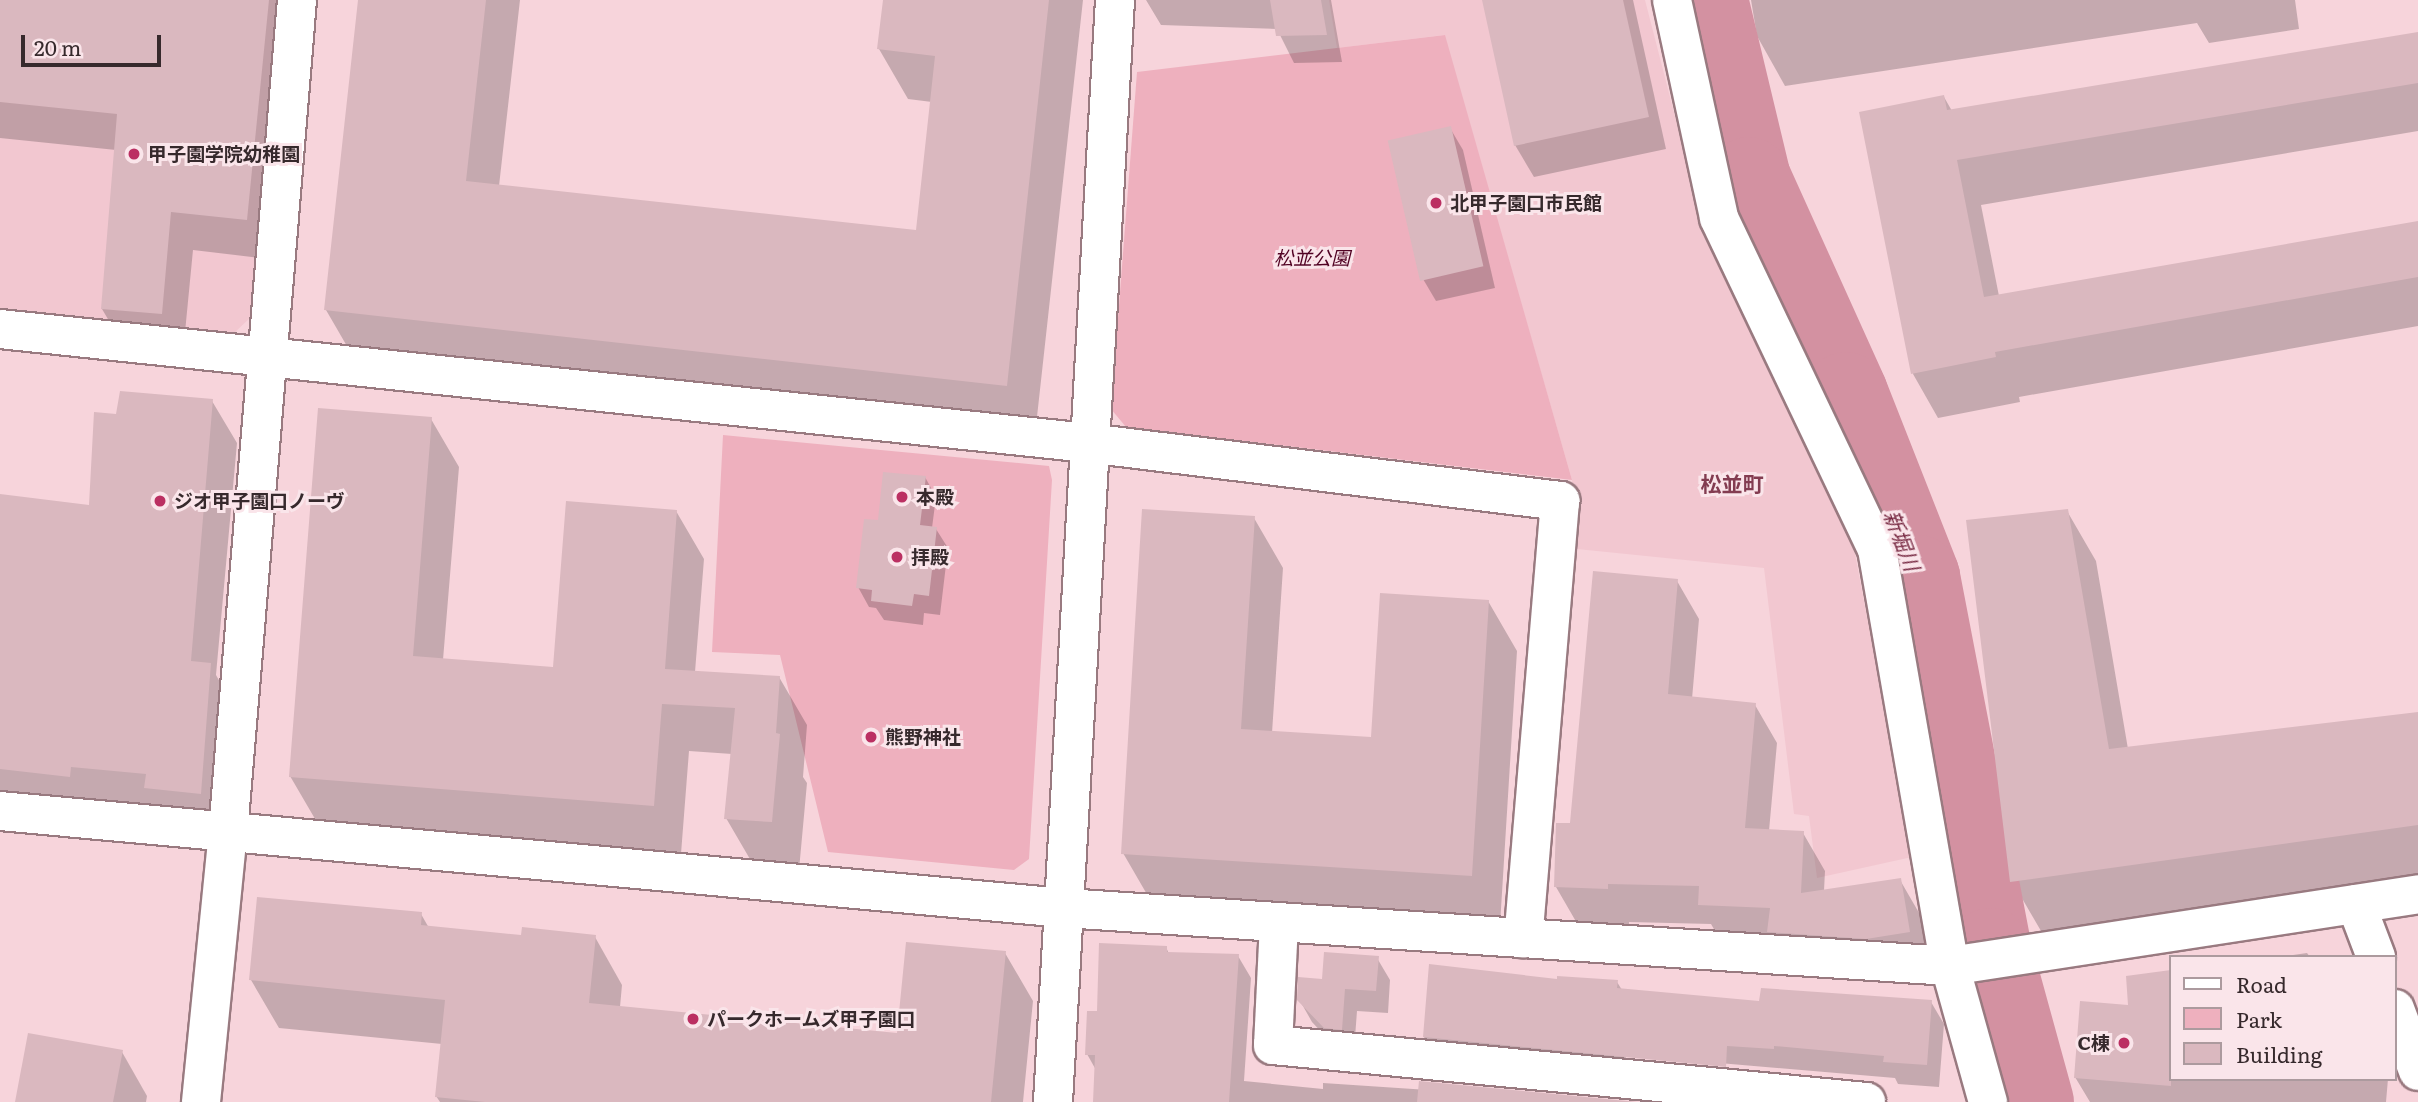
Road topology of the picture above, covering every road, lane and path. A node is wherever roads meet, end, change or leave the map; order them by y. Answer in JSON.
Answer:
{"nodes":[{"id":1,"x":297,"y":0,"type":"edge"},
{"id":2,"x":1115,"y":0,"type":"edge"},
{"id":3,"x":1672,"y":0,"type":"edge"},
{"id":4,"x":0,"y":329,"type":"edge"},
{"id":5,"x":266,"y":356,"type":"junction"},
{"id":6,"x":1088,"y":443,"type":"junction"},
{"id":7,"x":0,"y":811,"type":"edge"},
{"id":8,"x":228,"y":832,"type":"junction"},
{"id":9,"x":2418,"y":894,"type":"edge"},
{"id":10,"x":2356,"y":904,"type":"junction"},
{"id":11,"x":1064,"y":908,"type":"junction"},
{"id":12,"x":1279,"y":923,"type":"junction"},
{"id":13,"x":1523,"y":938,"type":"junction"},
{"id":14,"x":2375,"y":955,"type":"edge"},
{"id":15,"x":1959,"y":965,"type":"junction"},
{"id":16,"x":2397,"y":1014,"type":"edge"},
{"id":17,"x":2418,"y":1071,"type":"edge"},
{"id":18,"x":201,"y":1102,"type":"edge"},
{"id":19,"x":1053,"y":1102,"type":"edge"},
{"id":20,"x":1866,"y":1102,"type":"edge"},
{"id":21,"x":1988,"y":1102,"type":"edge"}],
"edges":[{"from":1,"to":5,"type":"street"},
{"from":2,"to":6,"type":"street"},
{"from":3,"to":15,"type":"street"},
{"from":4,"to":5,"type":"street"},
{"from":5,"to":6,"type":"street"},
{"from":5,"to":8,"type":"street"},
{"from":6,"to":11,"type":"street"},
{"from":6,"to":13,"type":"street"},
{"from":7,"to":8,"type":"street"},
{"from":8,"to":11,"type":"street"},
{"from":8,"to":18,"type":"street"},
{"from":9,"to":10,"type":"street"},
{"from":10,"to":14,"type":"street"},
{"from":10,"to":15,"type":"street"},
{"from":11,"to":12,"type":"street"},
{"from":11,"to":19,"type":"street"},
{"from":12,"to":13,"type":"street"},
{"from":12,"to":20,"type":"street"},
{"from":13,"to":15,"type":"street"},
{"from":15,"to":21,"type":"street"},
{"from":16,"to":17,"type":"street"}]}
